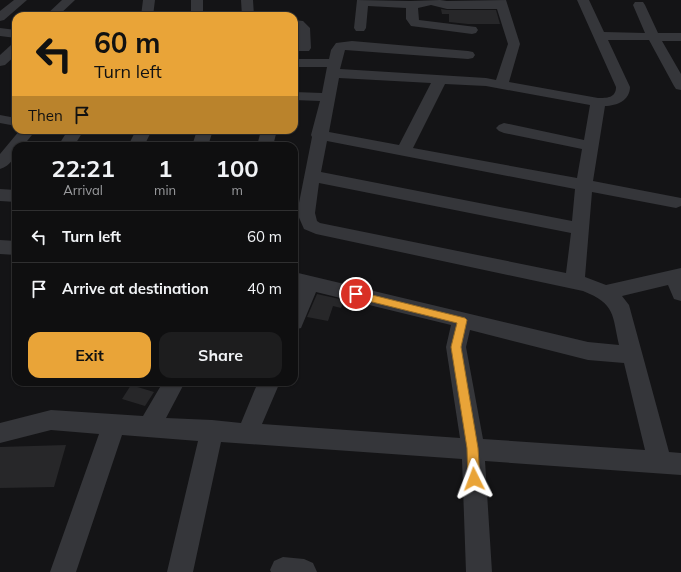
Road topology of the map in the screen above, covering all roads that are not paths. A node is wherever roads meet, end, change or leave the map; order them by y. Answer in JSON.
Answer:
{"nodes":[{"id":1,"x":21,"y":0,"type":"edge"},
{"id":2,"x":69,"y":0,"type":"edge"},
{"id":3,"x":149,"y":0,"type":"edge"},
{"id":4,"x":197,"y":0,"type":"edge"},
{"id":5,"x":248,"y":0,"type":"edge"},
{"id":6,"x":583,"y":0,"type":"edge"},
{"id":7,"x":362,"y":1,"type":"edge"},
{"id":8,"x":432,"y":1,"type":"edge"},
{"id":9,"x":501,"y":3,"type":"edge"},
{"id":10,"x":639,"y":4,"type":"dead end"},
{"id":11,"x":412,"y":5,"type":"junction"},
{"id":12,"x":56,"y":12,"type":"edge"},
{"id":13,"x":148,"y":12,"type":"edge"},
{"id":14,"x":196,"y":12,"type":"edge"},
{"id":15,"x":248,"y":12,"type":"edge"},
{"id":16,"x":0,"y":17,"type":"edge"},
{"id":17,"x":298,"y":24,"type":"edge"},
{"id":18,"x":360,"y":28,"type":"dead end"},
{"id":19,"x":472,"y":30,"type":"dead end"},
{"id":20,"x":0,"y":32,"type":"edge"},
{"id":21,"x":12,"y":34,"type":"edge"},
{"id":22,"x":599,"y":36,"type":"junction"},
{"id":23,"x":653,"y":36,"type":"junction"},
{"id":24,"x":681,"y":37,"type":"edge"},
{"id":25,"x":304,"y":48,"type":"dead end"},
{"id":26,"x":12,"y":52,"type":"edge"},
{"id":27,"x":468,"y":55,"type":"dead end"},
{"id":28,"x":0,"y":64,"type":"edge"},
{"id":29,"x":298,"y":64,"type":"edge"},
{"id":30,"x":12,"y":67,"type":"edge"},
{"id":31,"x":333,"y":68,"type":"junction"},
{"id":32,"x":440,"y":79,"type":"junction"},
{"id":33,"x":501,"y":85,"type":"junction"},
{"id":34,"x":681,"y":86,"type":"edge"},
{"id":35,"x":298,"y":96,"type":"edge"},
{"id":36,"x":327,"y":97,"type":"junction"},
{"id":37,"x":598,"y":102,"type":"junction"},
{"id":38,"x":0,"y":119,"type":"edge"},
{"id":39,"x":12,"y":121,"type":"edge"},
{"id":40,"x":504,"y":128,"type":"dead end"},
{"id":41,"x":25,"y":134,"type":"edge"},
{"id":42,"x":319,"y":135,"type":"junction"},
{"id":43,"x":18,"y":142,"type":"edge"},
{"id":44,"x":591,"y":146,"type":"junction"},
{"id":45,"x":12,"y":149,"type":"edge"},
{"id":46,"x":404,"y":151,"type":"junction"},
{"id":47,"x":0,"y":164,"type":"edge"},
{"id":48,"x":312,"y":176,"type":"junction"},
{"id":49,"x":584,"y":184,"type":"junction"},
{"id":50,"x":0,"y":195,"type":"edge"},
{"id":51,"x":12,"y":196,"type":"edge"},
{"id":52,"x":301,"y":199,"type":"edge"},
{"id":53,"x":676,"y":202,"type":"dead end"},
{"id":54,"x":580,"y":229,"type":"junction"},
{"id":55,"x":0,"y":247,"type":"edge"},
{"id":56,"x":12,"y":248,"type":"edge"},
{"id":57,"x":677,"y":275,"type":"edge"},
{"id":58,"x":302,"y":281,"type":"edge"},
{"id":59,"x":575,"y":281,"type":"junction"},
{"id":60,"x":606,"y":292,"type":"junction"},
{"id":61,"x":681,"y":294,"type":"edge"},
{"id":62,"x":298,"y":302,"type":"edge"},
{"id":63,"x":462,"y":320,"type":"junction"},
{"id":64,"x":632,"y":356,"type":"junction"},
{"id":65,"x":172,"y":386,"type":"edge"},
{"id":66,"x":267,"y":386,"type":"edge"},
{"id":67,"x":114,"y":424,"type":"junction"},
{"id":68,"x":150,"y":426,"type":"junction"},
{"id":69,"x":212,"y":430,"type":"junction"},
{"id":70,"x":248,"y":432,"type":"junction"},
{"id":71,"x":0,"y":433,"type":"edge"},
{"id":72,"x":473,"y":448,"type":"junction"},
{"id":73,"x":671,"y":463,"type":"edge"},
{"id":74,"x":63,"y":572,"type":"edge"},
{"id":75,"x":180,"y":572,"type":"edge"},
{"id":76,"x":479,"y":572,"type":"edge"}],
"edges":[{"from":1,"to":16,"type":"street"},
{"from":2,"to":12,"type":"street"},
{"from":3,"to":13,"type":"street"},
{"from":4,"to":14,"type":"street"},
{"from":5,"to":15,"type":"street"},
{"from":6,"to":22,"type":"street"},
{"from":7,"to":11,"type":"street"},
{"from":7,"to":18,"type":"street"},
{"from":8,"to":9,"type":"street"},
{"from":8,"to":11,"type":"street"},
{"from":9,"to":33,"type":"street"},
{"from":10,"to":23,"type":"street"},
{"from":11,"to":19,"type":"street"},
{"from":17,"to":25,"type":"street"},
{"from":20,"to":21,"type":"street"},
{"from":22,"to":23,"type":"street"},
{"from":22,"to":37,"type":"street"},
{"from":23,"to":24,"type":"street"},
{"from":23,"to":34,"type":"street"},
{"from":26,"to":28,"type":"street"},
{"from":27,"to":31,"type":"street"},
{"from":28,"to":30,"type":"street"},
{"from":29,"to":31,"type":"street"},
{"from":31,"to":32,"type":"street"},
{"from":31,"to":36,"type":"street"},
{"from":32,"to":33,"type":"street"},
{"from":32,"to":46,"type":"street"},
{"from":33,"to":37,"type":"street"},
{"from":35,"to":36,"type":"street"},
{"from":36,"to":42,"type":"street"},
{"from":37,"to":44,"type":"street"},
{"from":38,"to":39,"type":"street"},
{"from":40,"to":44,"type":"street"},
{"from":41,"to":43,"type":"street"},
{"from":42,"to":46,"type":"street"},
{"from":42,"to":48,"type":"street"},
{"from":44,"to":49,"type":"street"},
{"from":45,"to":47,"type":"street"},
{"from":46,"to":49,"type":"street"},
{"from":48,"to":52,"type":"street"},
{"from":48,"to":54,"type":"street"},
{"from":49,"to":53,"type":"street"},
{"from":49,"to":54,"type":"street"},
{"from":50,"to":51,"type":"street"},
{"from":52,"to":59,"type":"street"},
{"from":54,"to":59,"type":"street"},
{"from":55,"to":56,"type":"street"},
{"from":57,"to":60,"type":"street"},
{"from":57,"to":61,"type":"street"},
{"from":58,"to":62,"type":"street"},
{"from":58,"to":63,"type":"street"},
{"from":59,"to":60,"type":"street"},
{"from":60,"to":64,"type":"street"},
{"from":63,"to":64,"type":"street"},
{"from":63,"to":72,"type":"street"},
{"from":64,"to":73,"type":"street"},
{"from":65,"to":68,"type":"street"},
{"from":66,"to":70,"type":"street"},
{"from":67,"to":68,"type":"street"},
{"from":67,"to":71,"type":"street"},
{"from":67,"to":74,"type":"street"},
{"from":68,"to":69,"type":"street"},
{"from":69,"to":70,"type":"street"},
{"from":69,"to":75,"type":"street"},
{"from":70,"to":72,"type":"street"},
{"from":72,"to":73,"type":"street"},
{"from":72,"to":76,"type":"street"}]}
